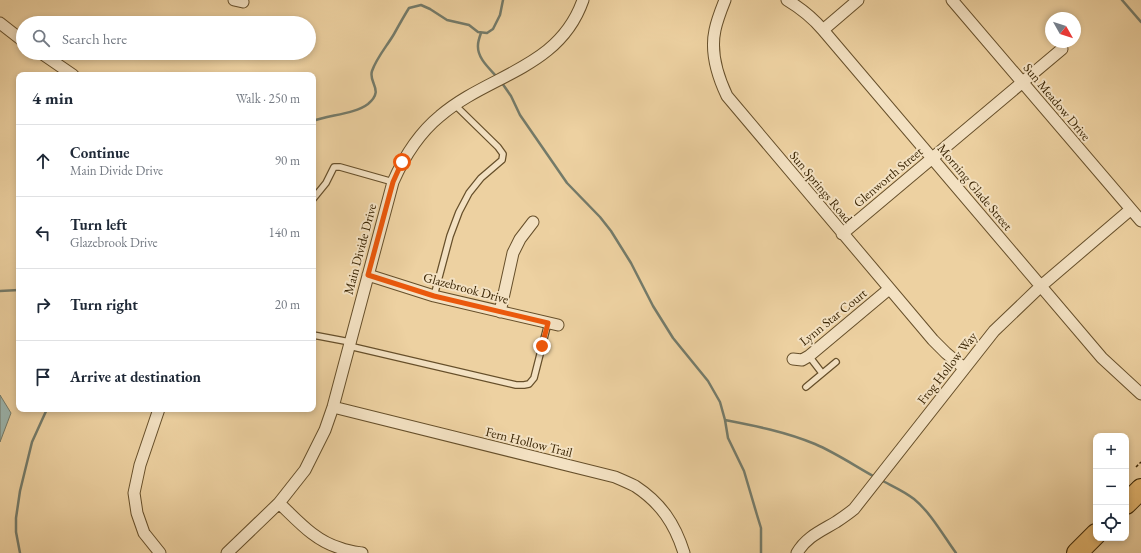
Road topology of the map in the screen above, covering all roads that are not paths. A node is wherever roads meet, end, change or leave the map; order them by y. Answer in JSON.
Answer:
{"nodes":[{"id":1,"x":583,"y":0,"type":"edge"},
{"id":2,"x":724,"y":0,"type":"edge"},
{"id":3,"x":787,"y":0,"type":"edge"},
{"id":4,"x":858,"y":0,"type":"edge"},
{"id":5,"x":952,"y":0,"type":"edge"},
{"id":6,"x":0,"y":24,"type":"edge"},
{"id":7,"x":823,"y":30,"type":"junction"},
{"id":8,"x":16,"y":36,"type":"edge"},
{"id":9,"x":1062,"y":49,"type":"dead end"},
{"id":10,"x":51,"y":60,"type":"edge"},
{"id":11,"x":69,"y":72,"type":"edge"},
{"id":12,"x":1022,"y":83,"type":"junction"},
{"id":13,"x":455,"y":105,"type":"junction"},
{"id":14,"x":933,"y":159,"type":"junction"},
{"id":15,"x":393,"y":182,"type":"junction"},
{"id":16,"x":316,"y":195,"type":"edge"},
{"id":17,"x":1130,"y":210,"type":"junction"},
{"id":18,"x":533,"y":222,"type":"dead end"},
{"id":19,"x":1141,"y":222,"type":"edge"},
{"id":20,"x":842,"y":234,"type":"junction"},
{"id":21,"x":368,"y":275,"type":"junction"},
{"id":22,"x":1041,"y":286,"type":"junction"},
{"id":23,"x":889,"y":289,"type":"junction"},
{"id":24,"x":434,"y":296,"type":"junction"},
{"id":25,"x":500,"y":312,"type":"junction"},
{"id":26,"x":553,"y":324,"type":"joint"},
{"id":27,"x":316,"y":335,"type":"edge"},
{"id":28,"x":350,"y":344,"type":"junction"},
{"id":29,"x":809,"y":356,"type":"junction"},
{"id":30,"x":793,"y":359,"type":"dead end"},
{"id":31,"x":836,"y":362,"type":"dead end"},
{"id":32,"x":964,"y":368,"type":"junction"},
{"id":33,"x":822,"y":373,"type":"junction"},
{"id":34,"x":806,"y":387,"type":"dead end"},
{"id":35,"x":1141,"y":394,"type":"edge"},
{"id":36,"x":333,"y":407,"type":"junction"},
{"id":37,"x":158,"y":412,"type":"edge"},
{"id":38,"x":1141,"y":489,"type":"edge"},
{"id":39,"x":1129,"y":501,"type":"edge"},
{"id":40,"x":280,"y":503,"type":"junction"},
{"id":41,"x":1093,"y":537,"type":"edge"},
{"id":42,"x":160,"y":553,"type":"edge"},
{"id":43,"x":227,"y":553,"type":"edge"},
{"id":44,"x":362,"y":553,"type":"edge"},
{"id":45,"x":684,"y":553,"type":"edge"},
{"id":46,"x":797,"y":553,"type":"edge"},
{"id":47,"x":1077,"y":553,"type":"edge"}],
"edges":[{"from":1,"to":13,"type":"street","name":"Main Divide Drive"},
{"from":2,"to":20,"type":"street","name":"Sun Springs Road"},
{"from":3,"to":7,"type":"street","name":"Morning Glade Street"},
{"from":4,"to":7,"type":"street"},
{"from":5,"to":12,"type":"street","name":"Sun Meadow Drive"},
{"from":6,"to":8,"type":"street"},
{"from":7,"to":14,"type":"street","name":"Morning Glade Street"},
{"from":9,"to":12,"type":"street","name":"Glenworth Street"},
{"from":10,"to":11,"type":"street"},
{"from":12,"to":14,"type":"street","name":"Glenworth Street"},
{"from":12,"to":17,"type":"street","name":"Sun Meadow Drive"},
{"from":13,"to":15,"type":"street","name":"Main Divide Drive"},
{"from":13,"to":24,"type":"lane"},
{"from":14,"to":20,"type":"street","name":"Glenworth Street"},
{"from":14,"to":22,"type":"street","name":"Morning Glade Street"},
{"from":15,"to":16,"type":"lane"},
{"from":15,"to":21,"type":"street","name":"Main Divide Drive"},
{"from":17,"to":19,"type":"street","name":"Sun Meadow Drive"},
{"from":17,"to":22,"type":"street","name":"Frog Hollow Way"},
{"from":18,"to":25,"type":"street"},
{"from":20,"to":23,"type":"street","name":"Sun Springs Road"},
{"from":21,"to":24,"type":"street","name":"Glazebrook Drive"},
{"from":21,"to":28,"type":"street","name":"Main Divide Drive"},
{"from":22,"to":32,"type":"street","name":"Frog Hollow Way"},
{"from":22,"to":35,"type":"street","name":"Morning Glade Street"},
{"from":23,"to":29,"type":"street","name":"Lynn Star Court"},
{"from":23,"to":32,"type":"street","name":"Sun Springs Road"},
{"from":24,"to":25,"type":"street","name":"Glazebrook Drive"},
{"from":25,"to":26,"type":"street","name":"Glazebrook Drive"},
{"from":26,"to":28,"type":"lane"},
{"from":27,"to":28,"type":"lane"},
{"from":28,"to":36,"type":"street","name":"Main Divide Drive"},
{"from":29,"to":30,"type":"street","name":"Lynn Star Court"},
{"from":29,"to":33,"type":"lane"},
{"from":31,"to":33,"type":"lane"},
{"from":32,"to":46,"type":"street","name":"Frog Hollow Way"},
{"from":33,"to":34,"type":"lane"},
{"from":36,"to":40,"type":"street","name":"Main Divide Drive"},
{"from":36,"to":45,"type":"street","name":"Fern Hollow Trail"},
{"from":37,"to":42,"type":"street"},
{"from":38,"to":39,"type":"highway"},
{"from":40,"to":43,"type":"street","name":"Main Divide Drive"},
{"from":40,"to":44,"type":"street"},
{"from":41,"to":47,"type":"highway"}]}
